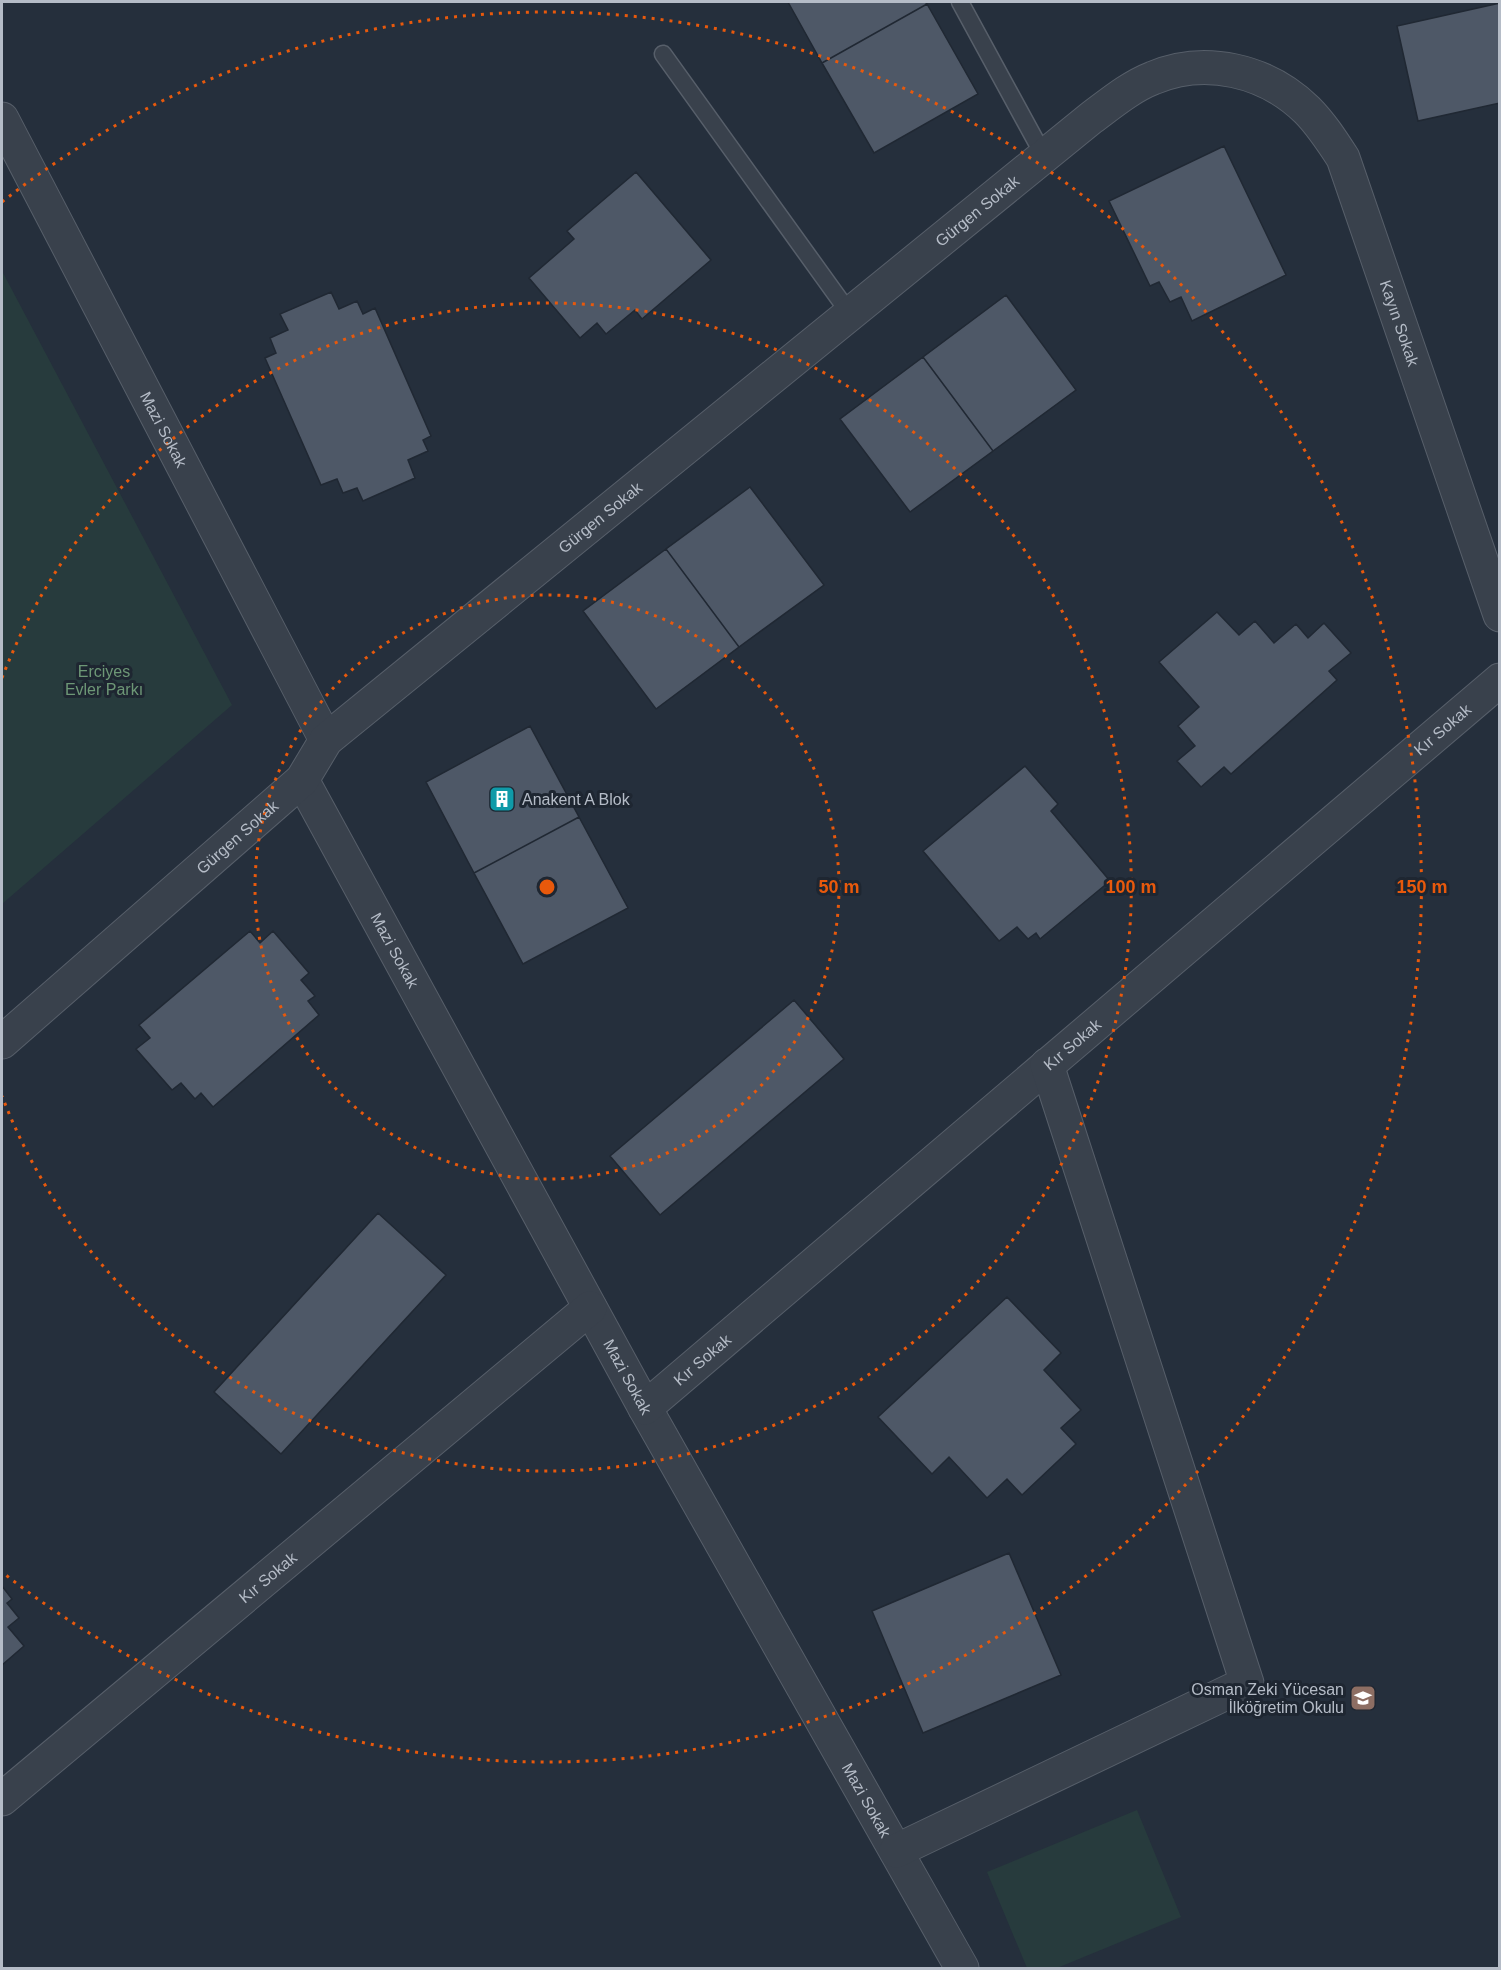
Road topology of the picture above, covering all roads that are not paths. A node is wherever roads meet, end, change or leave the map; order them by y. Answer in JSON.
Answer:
{"nodes":[{"id":1,"x":960,"y":2,"type":"edge"},
{"id":2,"x":663,"y":54,"type":"dead end"},
{"id":3,"x":1244,"y":73,"type":"joint"},
{"id":4,"x":3,"y":124,"type":"edge"},
{"id":5,"x":1044,"y":156,"type":"junction"},
{"id":6,"x":850,"y":314,"type":"junction"},
{"id":7,"x":1500,"y":615,"type":"edge"},
{"id":8,"x":1500,"y":680,"type":"edge"},
{"id":9,"x":327,"y":740,"type":"junction"},
{"id":10,"x":302,"y":780,"type":"junction"},
{"id":11,"x":2,"y":1042,"type":"edge"},
{"id":12,"x":1047,"y":1065,"type":"junction"},
{"id":13,"x":590,"y":1308,"type":"junction"},
{"id":14,"x":645,"y":1408,"type":"junction"},
{"id":15,"x":2,"y":1799,"type":"edge"},
{"id":16,"x":896,"y":1851,"type":"junction"},
{"id":17,"x":962,"y":1968,"type":"edge"}],
"edges":[{"from":1,"to":5,"type":"lane"},
{"from":2,"to":6,"type":"lane"},
{"from":3,"to":5,"type":"street","name":"Gürgen Sokak"},
{"from":3,"to":7,"type":"street","name":"Kayın Sokak"},
{"from":4,"to":9,"type":"street","name":"Mazi Sokak"},
{"from":5,"to":6,"type":"street","name":"Gürgen Sokak"},
{"from":6,"to":9,"type":"street","name":"Gürgen Sokak"},
{"from":8,"to":12,"type":"street","name":"Kır Sokak"},
{"from":9,"to":10,"type":"street","name":"Gürgen Sokak"},
{"from":10,"to":11,"type":"street","name":"Gürgen Sokak"},
{"from":10,"to":13,"type":"street","name":"Mazi Sokak"},
{"from":12,"to":14,"type":"street","name":"Kır Sokak"},
{"from":12,"to":16,"type":"street"},
{"from":13,"to":14,"type":"street","name":"Mazi Sokak"},
{"from":13,"to":15,"type":"street","name":"Kır Sokak"},
{"from":14,"to":16,"type":"street","name":"Mazi Sokak"},
{"from":16,"to":17,"type":"street","name":"Mazi Sokak"}]}
